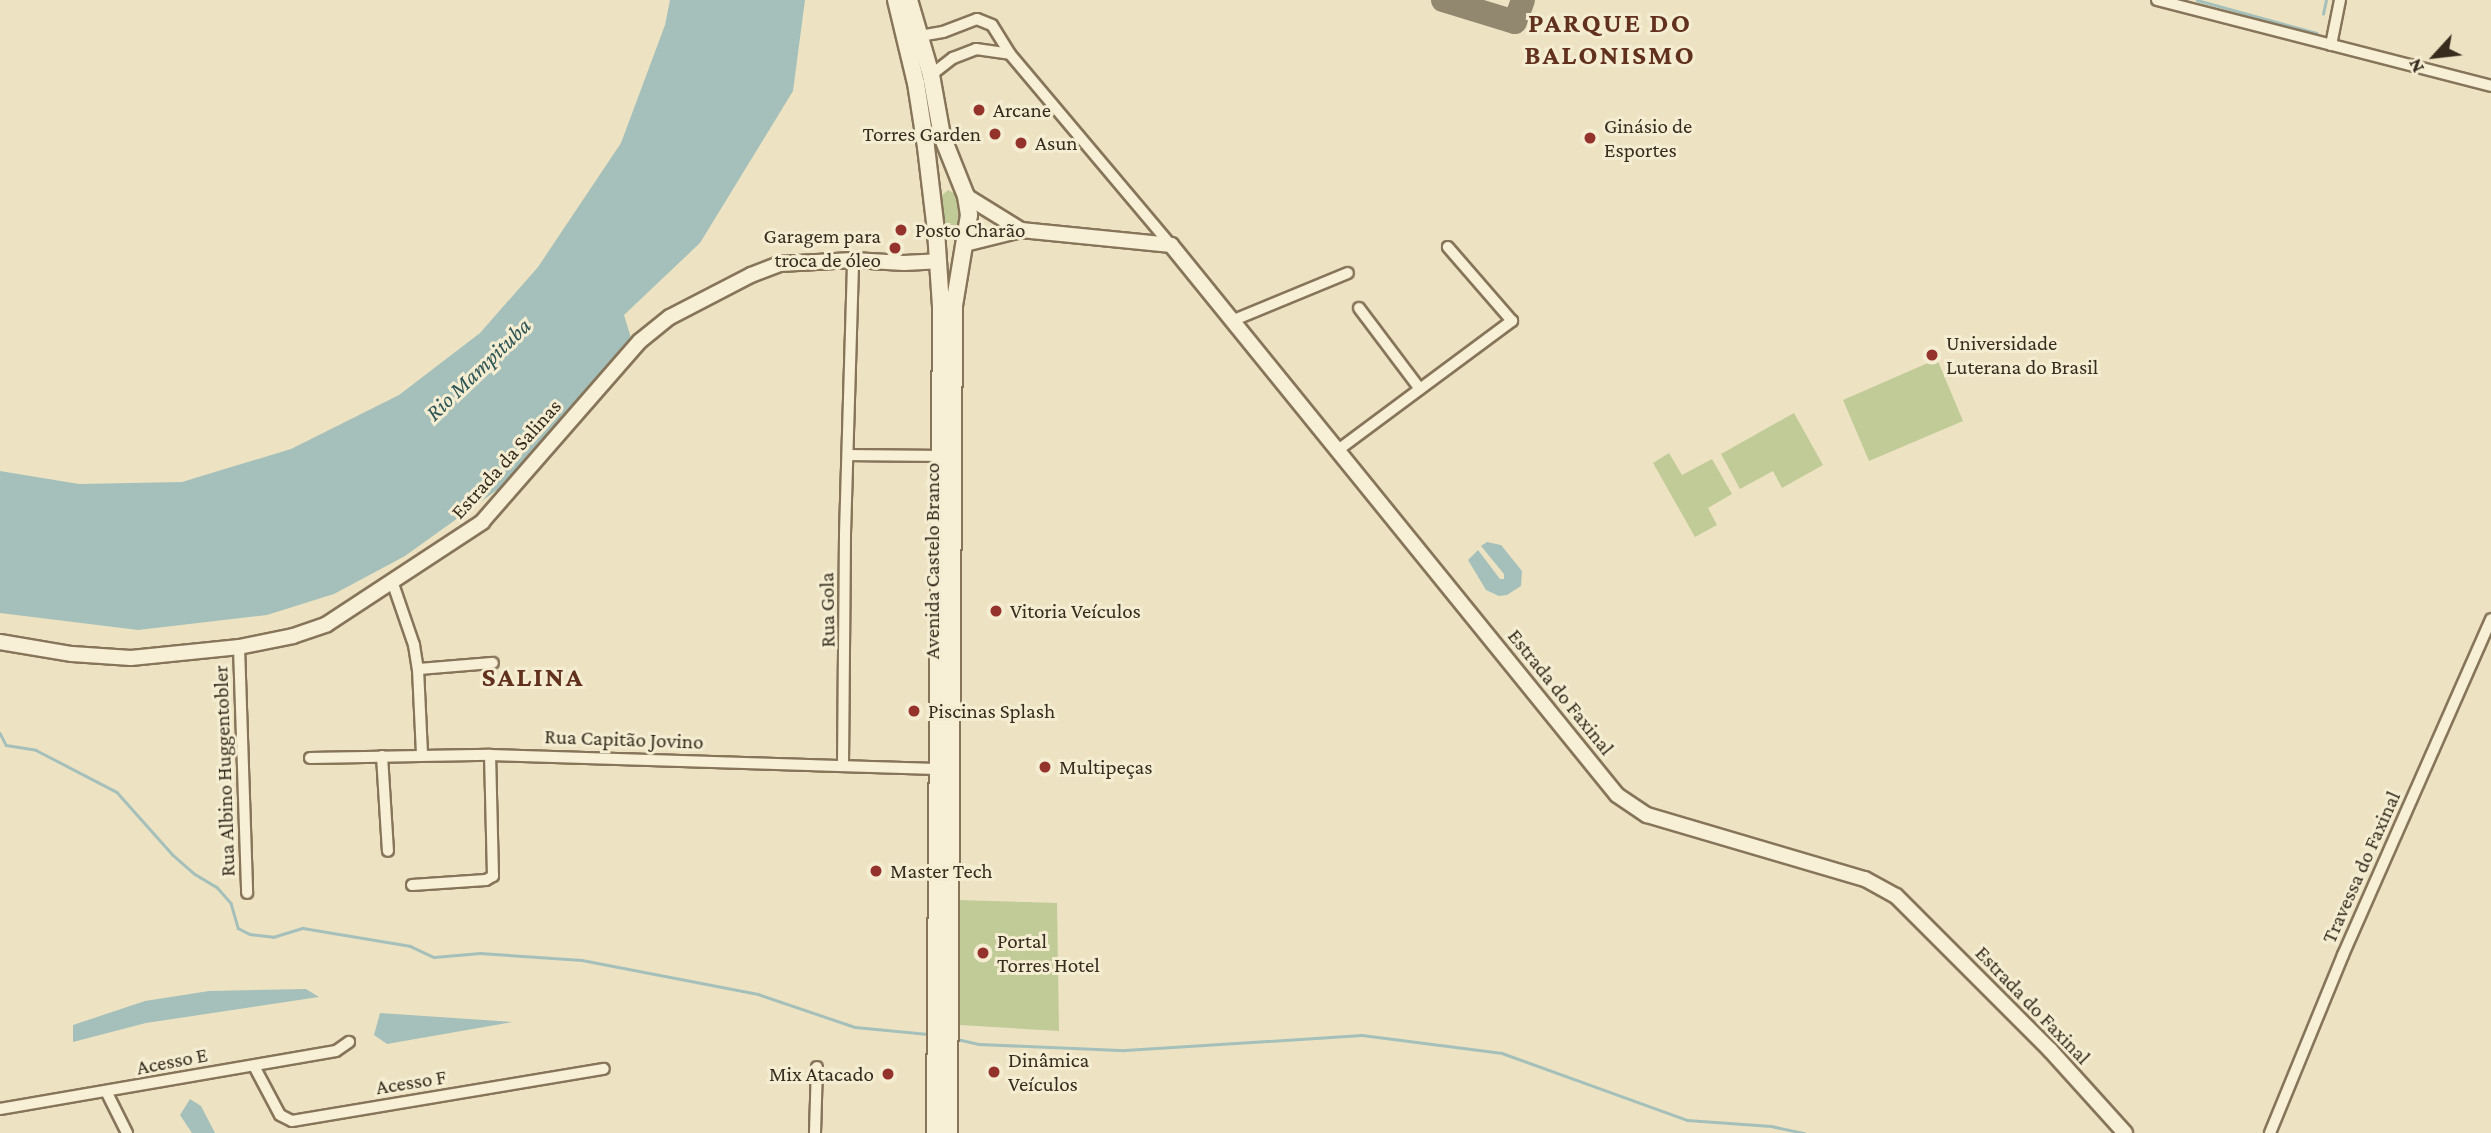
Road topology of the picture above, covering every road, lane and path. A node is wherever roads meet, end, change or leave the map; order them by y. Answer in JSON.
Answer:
{"nodes":[{"id":1,"x":896,"y":0,"type":"edge"},
{"id":2,"x":909,"y":0,"type":"edge"},
{"id":3,"x":2157,"y":0,"type":"edge"},
{"id":4,"x":2340,"y":0,"type":"edge"},
{"id":5,"x":920,"y":36,"type":"junction"},
{"id":6,"x":2331,"y":45,"type":"junction"},
{"id":7,"x":1010,"y":54,"type":"junction"},
{"id":8,"x":931,"y":75,"type":"junction"},
{"id":9,"x":2491,"y":86,"type":"edge"},
{"id":10,"x":931,"y":189,"type":"junction"},
{"id":11,"x":964,"y":192,"type":"junction"},
{"id":12,"x":1021,"y":230,"type":"junction"},
{"id":13,"x":937,"y":237,"type":"junction"},
{"id":14,"x":1171,"y":245,"type":"junction"},
{"id":15,"x":1448,"y":247,"type":"dead end"},
{"id":16,"x":963,"y":249,"type":"junction"},
{"id":17,"x":853,"y":260,"type":"junction"},
{"id":18,"x":938,"y":261,"type":"junction"},
{"id":19,"x":1348,"y":273,"type":"dead end"},
{"id":20,"x":1359,"y":309,"type":"dead end"},
{"id":21,"x":1234,"y":320,"type":"junction"},
{"id":22,"x":1420,"y":389,"type":"junction"},
{"id":23,"x":1338,"y":450,"type":"junction"},
{"id":24,"x":848,"y":455,"type":"junction"},
{"id":25,"x":941,"y":456,"type":"junction"},
{"id":26,"x":392,"y":580,"type":"junction"},
{"id":27,"x":2491,"y":619,"type":"edge"},
{"id":28,"x":0,"y":642,"type":"edge"},
{"id":29,"x":239,"y":647,"type":"junction"},
{"id":30,"x":493,"y":663,"type":"dead end"},
{"id":31,"x":418,"y":668,"type":"junction"},
{"id":32,"x":422,"y":755,"type":"junction"},
{"id":33,"x":490,"y":755,"type":"junction"},
{"id":34,"x":382,"y":757,"type":"junction"},
{"id":35,"x":310,"y":758,"type":"dead end"},
{"id":36,"x":843,"y":765,"type":"junction"},
{"id":37,"x":937,"y":769,"type":"junction"},
{"id":38,"x":388,"y":851,"type":"dead end"},
{"id":39,"x":412,"y":885,"type":"dead end"},
{"id":40,"x":247,"y":893,"type":"dead end"},
{"id":41,"x":349,"y":1042,"type":"dead end"},
{"id":42,"x":254,"y":1066,"type":"junction"},
{"id":43,"x":817,"y":1066,"type":"dead end"},
{"id":44,"x":604,"y":1069,"type":"dead end"},
{"id":45,"x":107,"y":1093,"type":"junction"},
{"id":46,"x":0,"y":1109,"type":"edge"},
{"id":47,"x":127,"y":1133,"type":"edge"},
{"id":48,"x":815,"y":1133,"type":"edge"},
{"id":49,"x":935,"y":1133,"type":"edge"},
{"id":50,"x":949,"y":1133,"type":"edge"},
{"id":51,"x":2125,"y":1133,"type":"edge"},
{"id":52,"x":2270,"y":1133,"type":"edge"}],
"edges":[{"from":1,"to":10,"type":"main road","name":"Avenida Castelo Branco"},
{"from":2,"to":5,"type":"main road","name":"Avenida Castelo Branco"},
{"from":3,"to":6,"type":"street"},
{"from":4,"to":6,"type":"street"},
{"from":5,"to":7,"type":"street"},
{"from":5,"to":8,"type":"main road","name":"Avenida Castelo Branco"},
{"from":6,"to":9,"type":"street"},
{"from":7,"to":8,"type":"street"},
{"from":7,"to":14,"type":"street"},
{"from":8,"to":11,"type":"main road","name":"Avenida Castelo Branco"},
{"from":10,"to":11,"type":"main road"},
{"from":10,"to":13,"type":"main road","name":"Avenida Castelo Branco"},
{"from":11,"to":12,"type":"street"},
{"from":11,"to":16,"type":"main road","name":"Avenida Castelo Branco"},
{"from":12,"to":14,"type":"street"},
{"from":12,"to":16,"type":"street"},
{"from":13,"to":16,"type":"main road"},
{"from":13,"to":18,"type":"main road","name":"Avenida Castelo Branco"},
{"from":14,"to":21,"type":"street","name":"Estrada do Faxinal"},
{"from":15,"to":22,"type":"street"},
{"from":16,"to":18,"type":"main road"},
{"from":16,"to":50,"type":"main road","name":"Avenida Castelo Branco"},
{"from":17,"to":18,"type":"street","name":"Estrada da Salinas"},
{"from":17,"to":24,"type":"street","name":"Rua Gola"},
{"from":17,"to":26,"type":"street","name":"Estrada da Salinas"},
{"from":18,"to":25,"type":"main road","name":"Avenida Castelo Branco"},
{"from":19,"to":21,"type":"street"},
{"from":20,"to":22,"type":"street"},
{"from":21,"to":23,"type":"street","name":"Estrada do Faxinal"},
{"from":22,"to":23,"type":"street"},
{"from":23,"to":51,"type":"street","name":"Estrada do Faxinal"},
{"from":24,"to":25,"type":"street"},
{"from":24,"to":36,"type":"street","name":"Rua Gola"},
{"from":25,"to":37,"type":"main road","name":"Avenida Castelo Branco"},
{"from":26,"to":29,"type":"street","name":"Estrada da Salinas"},
{"from":26,"to":31,"type":"street"},
{"from":27,"to":52,"type":"street","name":"Travessa do Faxinal"},
{"from":28,"to":29,"type":"street","name":"Estrada da Salinas"},
{"from":29,"to":40,"type":"street","name":"Rua Albino Huggentobler"},
{"from":30,"to":31,"type":"street"},
{"from":31,"to":32,"type":"street"},
{"from":32,"to":33,"type":"street","name":"Rua Capitão Jovino"},
{"from":32,"to":34,"type":"street","name":"Rua Capitão Jovino"},
{"from":33,"to":36,"type":"street","name":"Rua Capitão Jovino"},
{"from":33,"to":39,"type":"street"},
{"from":34,"to":35,"type":"street","name":"Rua Capitão Jovino"},
{"from":34,"to":38,"type":"street"},
{"from":36,"to":37,"type":"street","name":"Rua Capitão Jovino"},
{"from":37,"to":49,"type":"main road","name":"Avenida Castelo Branco"},
{"from":41,"to":42,"type":"street","name":"Acesso E"},
{"from":42,"to":44,"type":"street","name":"Acesso F"},
{"from":42,"to":45,"type":"street","name":"Acesso E"},
{"from":43,"to":48,"type":"street"},
{"from":45,"to":46,"type":"street","name":"Acesso E"},
{"from":45,"to":47,"type":"street"}]}
